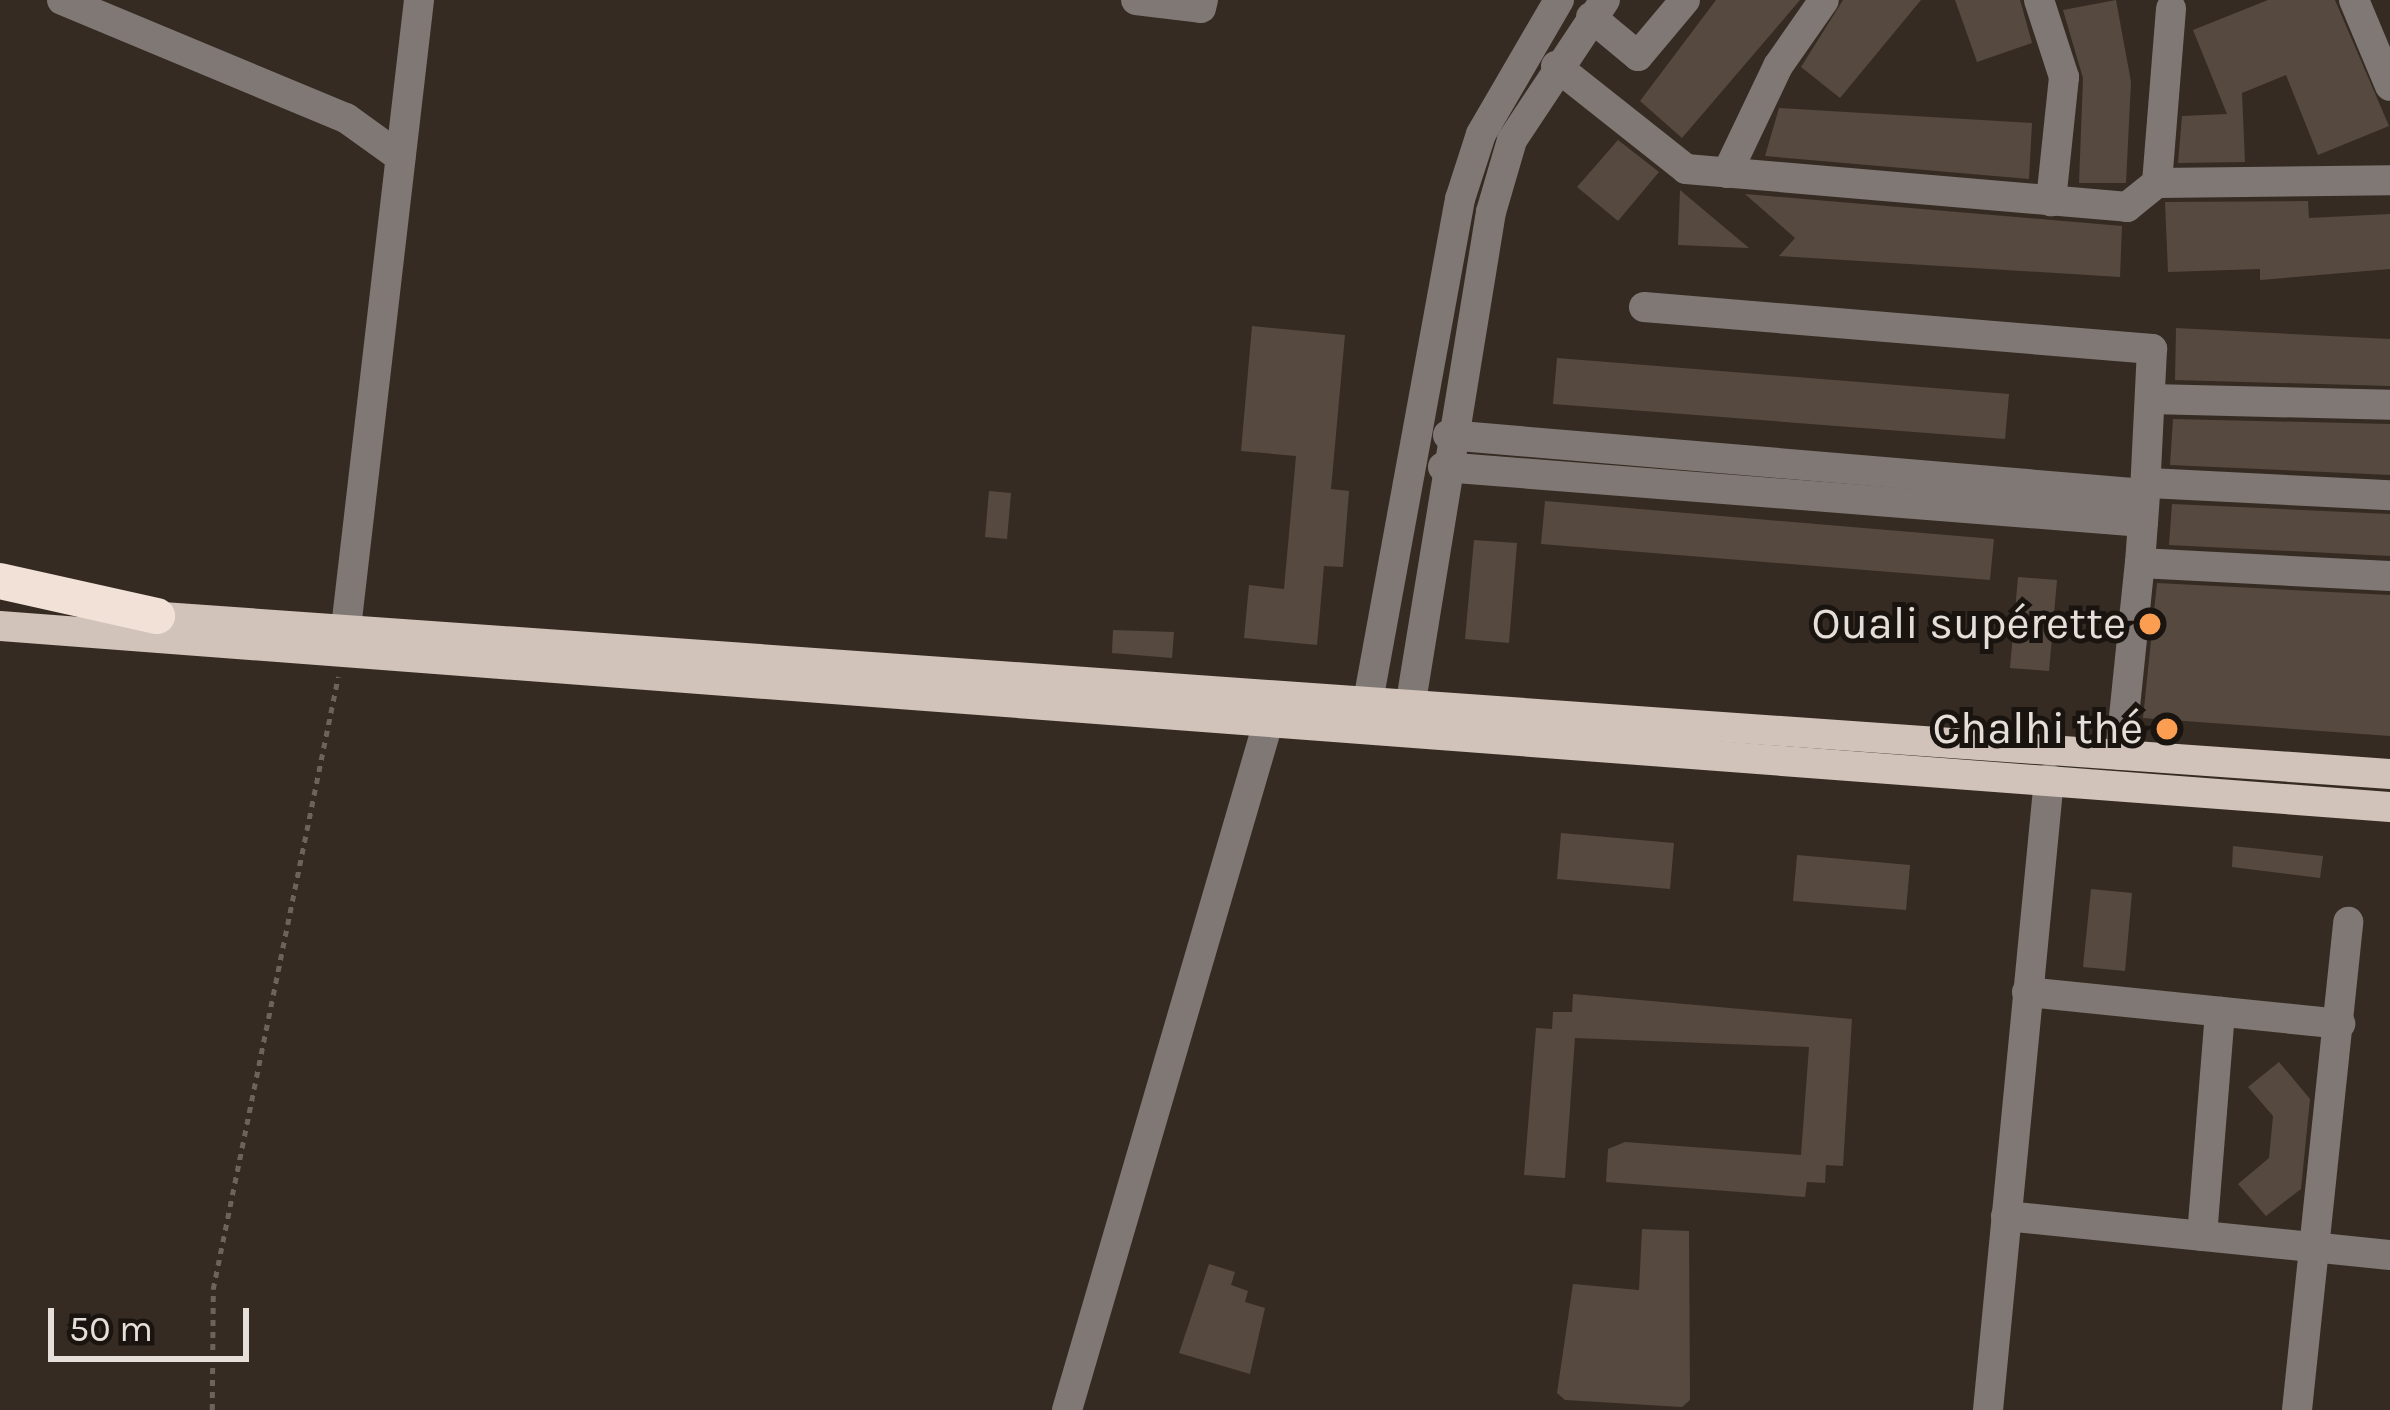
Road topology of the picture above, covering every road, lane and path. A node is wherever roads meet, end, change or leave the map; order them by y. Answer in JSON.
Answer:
{"nodes":[{"id":1,"x":62,"y":0,"type":"edge"},
{"id":2,"x":419,"y":0,"type":"edge"},
{"id":3,"x":1136,"y":0,"type":"edge"},
{"id":4,"x":1203,"y":0,"type":"edge"},
{"id":5,"x":1559,"y":0,"type":"edge"},
{"id":6,"x":1685,"y":0,"type":"edge"},
{"id":7,"x":1824,"y":0,"type":"edge"},
{"id":8,"x":2039,"y":0,"type":"edge"},
{"id":9,"x":2354,"y":0,"type":"edge"},
{"id":10,"x":2178,"y":3,"type":"edge"},
{"id":11,"x":1598,"y":9,"type":"edge"},
{"id":12,"x":1556,"y":66,"type":"junction"},
{"id":13,"x":2390,"y":86,"type":"edge"},
{"id":14,"x":400,"y":157,"type":"junction"},
{"id":15,"x":1727,"y":173,"type":"junction"},
{"id":16,"x":2390,"y":180,"type":"edge"},
{"id":17,"x":2157,"y":183,"type":"junction"},
{"id":18,"x":2051,"y":201,"type":"junction"},
{"id":19,"x":1644,"y":307,"type":"dead end"},
{"id":20,"x":2150,"y":399,"type":"junction"},
{"id":21,"x":2390,"y":405,"type":"edge"},
{"id":22,"x":1448,"y":435,"type":"junction"},
{"id":23,"x":1443,"y":467,"type":"junction"},
{"id":24,"x":2390,"y":495,"type":"edge"},
{"id":25,"x":2146,"y":500,"type":"junction"},
{"id":26,"x":2140,"y":563,"type":"junction"},
{"id":27,"x":2390,"y":576,"type":"edge"},
{"id":28,"x":0,"y":581,"type":"edge"},
{"id":29,"x":0,"y":607,"type":"edge"},
{"id":30,"x":157,"y":616,"type":"junction"},
{"id":31,"x":0,"y":626,"type":"edge"},
{"id":32,"x":345,"y":641,"type":"junction"},
{"id":33,"x":1274,"y":706,"type":"junction"},
{"id":34,"x":1366,"y":713,"type":"junction"},
{"id":35,"x":1408,"y":720,"type":"junction"},
{"id":36,"x":2120,"y":755,"type":"junction"},
{"id":37,"x":2390,"y":774,"type":"edge"},
{"id":38,"x":2049,"y":779,"type":"junction"},
{"id":39,"x":2390,"y":807,"type":"edge"},
{"id":40,"x":2348,"y":922,"type":"dead end"},
{"id":41,"x":2027,"y":992,"type":"junction"},
{"id":42,"x":2220,"y":1012,"type":"junction"},
{"id":43,"x":2340,"y":1024,"type":"junction"},
{"id":44,"x":2006,"y":1216,"type":"junction"},
{"id":45,"x":2202,"y":1236,"type":"junction"},
{"id":46,"x":2314,"y":1247,"type":"junction"},
{"id":47,"x":2390,"y":1255,"type":"edge"},
{"id":48,"x":212,"y":1410,"type":"edge"},
{"id":49,"x":1067,"y":1410,"type":"edge"},
{"id":50,"x":1988,"y":1410,"type":"edge"},
{"id":51,"x":2297,"y":1410,"type":"edge"}],
"edges":[{"from":1,"to":14,"type":"street"},
{"from":2,"to":14,"type":"street"},
{"from":3,"to":4,"type":"street"},
{"from":5,"to":34,"type":"street"},
{"from":6,"to":11,"type":"street"},
{"from":7,"to":15,"type":"street"},
{"from":8,"to":18,"type":"street"},
{"from":9,"to":13,"type":"street"},
{"from":10,"to":17,"type":"street"},
{"from":11,"to":12,"type":"street"},
{"from":12,"to":15,"type":"street"},
{"from":12,"to":22,"type":"street"},
{"from":14,"to":32,"type":"street"},
{"from":15,"to":18,"type":"street"},
{"from":16,"to":17,"type":"street"},
{"from":17,"to":18,"type":"street"},
{"from":19,"to":20,"type":"street"},
{"from":20,"to":21,"type":"street"},
{"from":20,"to":25,"type":"street"},
{"from":22,"to":23,"type":"street"},
{"from":22,"to":25,"type":"street"},
{"from":23,"to":25,"type":"street"},
{"from":23,"to":35,"type":"street"},
{"from":24,"to":25,"type":"street"},
{"from":25,"to":26,"type":"street"},
{"from":26,"to":27,"type":"street"},
{"from":26,"to":36,"type":"street"},
{"from":28,"to":30,"type":"highway"},
{"from":29,"to":30,"type":"main road"},
{"from":30,"to":32,"type":"main road"},
{"from":31,"to":32,"type":"main road"},
{"from":32,"to":33,"type":"main road"},
{"from":32,"to":48,"type":"path"},
{"from":33,"to":34,"type":"main road"},
{"from":33,"to":49,"type":"street"},
{"from":34,"to":35,"type":"main road"},
{"from":35,"to":36,"type":"main road"},
{"from":35,"to":38,"type":"main road"},
{"from":36,"to":37,"type":"main road"},
{"from":38,"to":39,"type":"main road"},
{"from":38,"to":41,"type":"street"},
{"from":40,"to":43,"type":"street"},
{"from":41,"to":42,"type":"street"},
{"from":41,"to":44,"type":"street"},
{"from":42,"to":43,"type":"street"},
{"from":42,"to":45,"type":"street"},
{"from":43,"to":46,"type":"street"},
{"from":44,"to":45,"type":"street"},
{"from":44,"to":50,"type":"street"},
{"from":45,"to":46,"type":"street"},
{"from":46,"to":47,"type":"street"},
{"from":46,"to":51,"type":"street"}]}
